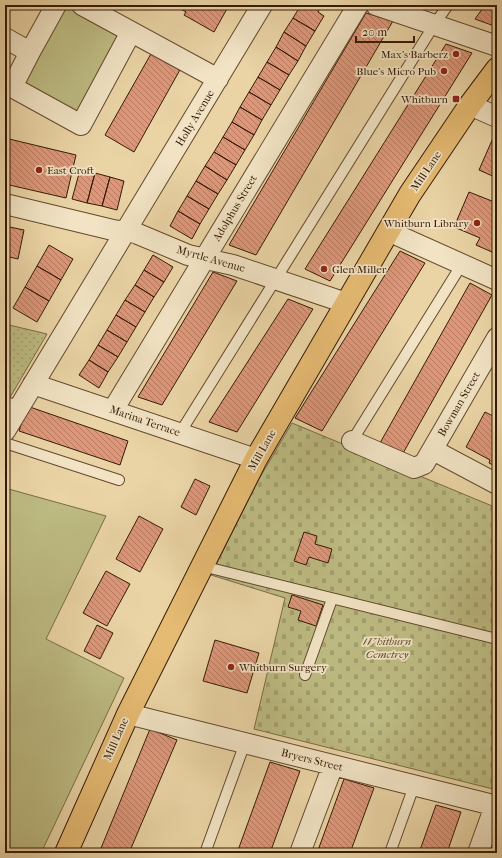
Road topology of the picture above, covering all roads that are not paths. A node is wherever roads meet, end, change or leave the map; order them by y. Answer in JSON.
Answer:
{"nodes":[{"id":1,"x":56,"y":5,"type":"edge"},
{"id":2,"x":82,"y":5,"type":"edge"},
{"id":3,"x":262,"y":5,"type":"edge"},
{"id":4,"x":358,"y":5,"type":"edge"},
{"id":5,"x":376,"y":5,"type":"edge"},
{"id":6,"x":448,"y":5,"type":"edge"},
{"id":7,"x":434,"y":25,"type":"junction"},
{"id":8,"x":131,"y":32,"type":"junction"},
{"id":9,"x":5,"y":38,"type":"edge"},
{"id":10,"x":497,"y":46,"type":"edge"},
{"id":11,"x":30,"y":52,"type":"junction"},
{"id":12,"x":497,"y":69,"type":"edge"},
{"id":13,"x":218,"y":79,"type":"junction"},
{"id":14,"x":470,"y":105,"type":"junction"},
{"id":15,"x":497,"y":117,"type":"edge"},
{"id":16,"x":5,"y":204,"type":"edge"},
{"id":17,"x":127,"y":230,"type":"junction"},
{"id":18,"x":388,"y":230,"type":"junction"},
{"id":19,"x":205,"y":258,"type":"junction"},
{"id":20,"x":462,"y":264,"type":"junction"},
{"id":21,"x":276,"y":280,"type":"junction"},
{"id":22,"x":497,"y":280,"type":"edge"},
{"id":23,"x":346,"y":304,"type":"junction"},
{"id":24,"x":497,"y":338,"type":"edge"},
{"id":25,"x":33,"y":384,"type":"junction"},
{"id":26,"x":13,"y":404,"type":"edge"},
{"id":27,"x":113,"y":410,"type":"junction"},
{"id":28,"x":5,"y":431,"type":"edge"},
{"id":29,"x":180,"y":433,"type":"junction"},
{"id":30,"x":352,"y":441,"type":"joint"},
{"id":31,"x":5,"y":443,"type":"edge"},
{"id":32,"x":432,"y":450,"type":"junction"},
{"id":33,"x":256,"y":459,"type":"junction"},
{"id":34,"x":119,"y":480,"type":"dead end"},
{"id":35,"x":497,"y":484,"type":"edge"},
{"id":36,"x":202,"y":566,"type":"junction"},
{"id":37,"x":332,"y":599,"type":"junction"},
{"id":38,"x":497,"y":639,"type":"edge"},
{"id":39,"x":305,"y":675,"type":"dead end"},
{"id":40,"x":128,"y":714,"type":"junction"},
{"id":41,"x":245,"y":743,"type":"junction"},
{"id":42,"x":333,"y":765,"type":"junction"},
{"id":43,"x":414,"y":786,"type":"junction"},
{"id":44,"x":496,"y":806,"type":"edge"},
{"id":45,"x":66,"y":853,"type":"edge"},
{"id":46,"x":204,"y":853,"type":"edge"},
{"id":47,"x":300,"y":853,"type":"edge"},
{"id":48,"x":390,"y":853,"type":"edge"},
{"id":49,"x":478,"y":853,"type":"edge"}],
"edges":[{"from":1,"to":11,"type":"street"},
{"from":2,"to":8,"type":"street"},
{"from":3,"to":13,"type":"street","name":"Holly Avenue"},
{"from":4,"to":19,"type":"street","name":"Adolphus Street"},
{"from":5,"to":7,"type":"street"},
{"from":6,"to":7,"type":"lane"},
{"from":7,"to":10,"type":"street"},
{"from":7,"to":21,"type":"lane"},
{"from":8,"to":11,"type":"street"},
{"from":8,"to":13,"type":"street"},
{"from":9,"to":11,"type":"street"},
{"from":12,"to":14,"type":"main road","name":"Mill Lane"},
{"from":13,"to":17,"type":"street","name":"Holly Avenue"},
{"from":14,"to":15,"type":"street"},
{"from":14,"to":18,"type":"main road","name":"Mill Lane"},
{"from":16,"to":17,"type":"street","name":"Myrtle Avenue"},
{"from":17,"to":19,"type":"street","name":"Myrtle Avenue"},
{"from":17,"to":25,"type":"street","name":"Holly Avenue"},
{"from":18,"to":20,"type":"street"},
{"from":18,"to":23,"type":"main road","name":"Mill Lane"},
{"from":19,"to":21,"type":"street","name":"Myrtle Avenue"},
{"from":19,"to":27,"type":"street","name":"Adolphus Street"},
{"from":20,"to":22,"type":"street"},
{"from":20,"to":30,"type":"lane"},
{"from":21,"to":23,"type":"street","name":"Myrtle Avenue"},
{"from":21,"to":29,"type":"lane"},
{"from":23,"to":33,"type":"main road","name":"Mill Lane"},
{"from":24,"to":32,"type":"street","name":"Bowman Street"},
{"from":25,"to":26,"type":"street","name":"Holly Avenue"},
{"from":25,"to":27,"type":"street","name":"Marina Terrace"},
{"from":26,"to":28,"type":"street","name":"Holly Avenue"},
{"from":27,"to":29,"type":"street","name":"Marina Terrace"},
{"from":29,"to":33,"type":"street","name":"Marina Terrace"},
{"from":30,"to":32,"type":"street","name":"Bowman Street"},
{"from":31,"to":34,"type":"lane"},
{"from":32,"to":35,"type":"street"},
{"from":33,"to":36,"type":"main road","name":"Mill Lane"},
{"from":36,"to":37,"type":"lane"},
{"from":36,"to":40,"type":"main road","name":"Mill Lane"},
{"from":37,"to":38,"type":"lane"},
{"from":37,"to":39,"type":"lane"},
{"from":40,"to":41,"type":"street","name":"Bryers Street"},
{"from":40,"to":45,"type":"main road","name":"Mill Lane"},
{"from":41,"to":42,"type":"street","name":"Bryers Street"},
{"from":41,"to":46,"type":"lane"},
{"from":42,"to":43,"type":"street","name":"Bryers Street"},
{"from":42,"to":47,"type":"street"},
{"from":43,"to":44,"type":"street","name":"Bryers Street"},
{"from":43,"to":48,"type":"lane"},
{"from":44,"to":49,"type":"street"}]}
